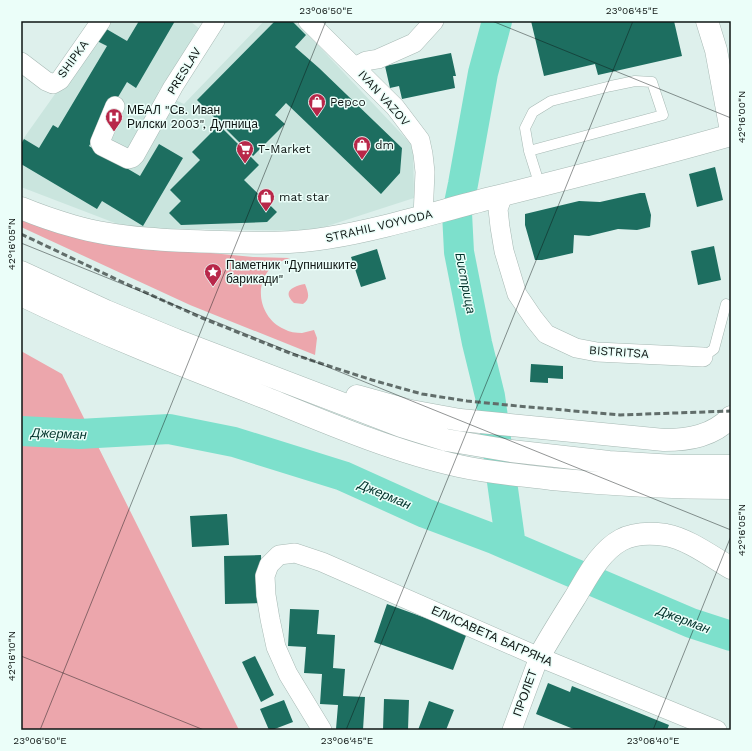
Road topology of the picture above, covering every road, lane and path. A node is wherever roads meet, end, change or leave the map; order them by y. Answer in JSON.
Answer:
{"nodes":[{"id":1,"x":101,"y":21,"type":"edge"},
{"id":2,"x":215,"y":21,"type":"edge"},
{"id":3,"x":308,"y":21,"type":"edge"},
{"id":4,"x":434,"y":21,"type":"edge"},
{"id":5,"x":707,"y":21,"type":"edge"},
{"id":6,"x":716,"y":50,"type":"junction"},
{"id":7,"x":21,"y":62,"type":"edge"},
{"id":8,"x":355,"y":67,"type":"junction"},
{"id":9,"x":731,"y":75,"type":"edge"},
{"id":10,"x":115,"y":106,"type":"dead end"},
{"id":11,"x":731,"y":131,"type":"edge"},
{"id":12,"x":731,"y":135,"type":"edge"},
{"id":13,"x":529,"y":151,"type":"junction"},
{"id":14,"x":540,"y":186,"type":"junction"},
{"id":15,"x":495,"y":197,"type":"junction"},
{"id":16,"x":21,"y":208,"type":"edge"},
{"id":17,"x":423,"y":217,"type":"junction"},
{"id":18,"x":21,"y":272,"type":"edge"},
{"id":19,"x":21,"y":296,"type":"edge"},
{"id":20,"x":726,"y":304,"type":"dead end"},
{"id":21,"x":176,"y":340,"type":"junction"},
{"id":22,"x":704,"y":357,"type":"joint"},
{"id":23,"x":731,"y":417,"type":"edge"},
{"id":24,"x":731,"y":466,"type":"edge"},
{"id":25,"x":731,"y":489,"type":"edge"},
{"id":26,"x":731,"y":568,"type":"edge"},
{"id":27,"x":539,"y":656,"type":"junction"},
{"id":28,"x":322,"y":730,"type":"edge"},
{"id":29,"x":512,"y":730,"type":"edge"},
{"id":30,"x":717,"y":730,"type":"edge"}],
"edges":[{"from":1,"to":7,"type":"street","name":"SHIPKA"},
{"from":2,"to":10,"type":"street","name":"PRESLAV"},
{"from":3,"to":8,"type":"street","name":"IVAN VAZOV"},
{"from":4,"to":8,"type":"street"},
{"from":5,"to":6,"type":"main road"},
{"from":6,"to":9,"type":"main road"},
{"from":6,"to":11,"type":"main road"},
{"from":8,"to":17,"type":"street","name":"IVAN VAZOV"},
{"from":12,"to":14,"type":"main road","name":"STRAHIL VOYVODA"},
{"from":13,"to":13,"type":"lane"},
{"from":13,"to":14,"type":"lane"},
{"from":14,"to":15,"type":"main road","name":"STRAHIL VOYVODA"},
{"from":15,"to":17,"type":"main road","name":"STRAHIL VOYVODA"},
{"from":15,"to":22,"type":"street","name":"BISTRITSA"},
{"from":16,"to":17,"type":"main road","name":"STRAHIL VOYVODA"},
{"from":18,"to":21,"type":"main road"},
{"from":19,"to":25,"type":"main road"},
{"from":20,"to":22,"type":"lane"},
{"from":21,"to":23,"type":"main road"},
{"from":21,"to":24,"type":"main road"},
{"from":26,"to":27,"type":"main road"},
{"from":27,"to":28,"type":"street","name":"ЕЛИСАВЕТА БАГРЯНА"},
{"from":27,"to":29,"type":"street","name":"ПРОЛЕТ"},
{"from":27,"to":30,"type":"street","name":"ЕЛИСАВЕТА БАГРЯНА"}]}
